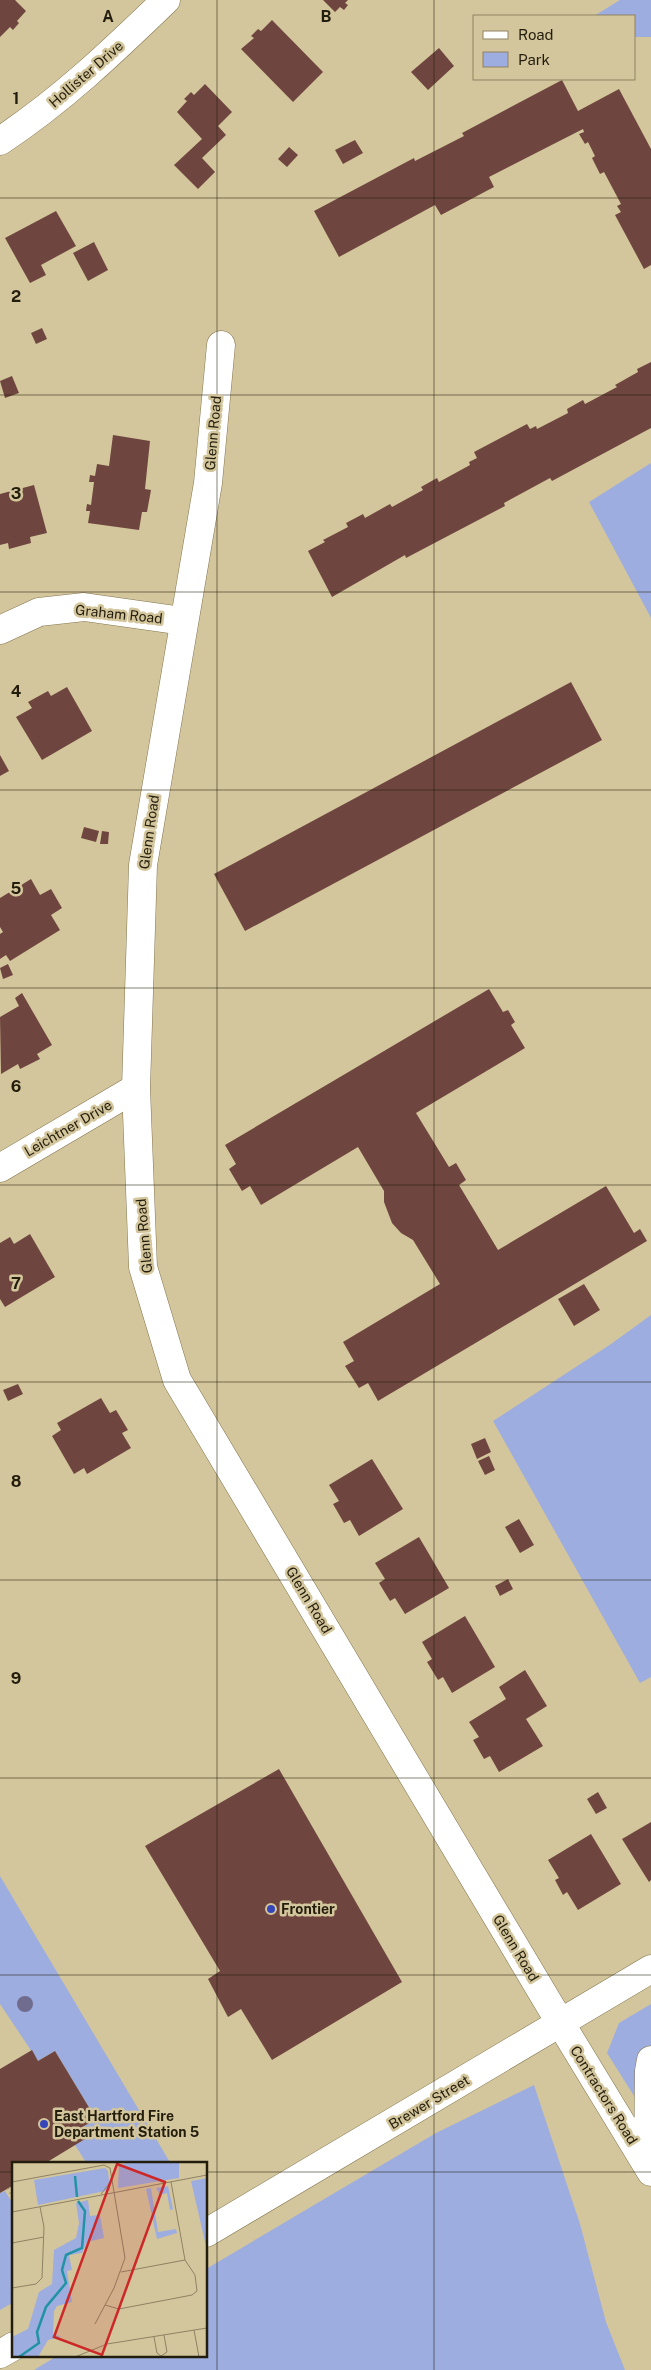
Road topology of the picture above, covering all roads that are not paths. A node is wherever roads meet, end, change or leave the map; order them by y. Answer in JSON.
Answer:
{"nodes":[{"id":1,"x":166,"y":0,"type":"edge"},
{"id":2,"x":0,"y":141,"type":"edge"},
{"id":3,"x":221,"y":345,"type":"dead end"},
{"id":4,"x":183,"y":621,"type":"junction"},
{"id":5,"x":0,"y":630,"type":"edge"},
{"id":6,"x":136,"y":1088,"type":"junction"},
{"id":7,"x":0,"y":1168,"type":"edge"},
{"id":8,"x":651,"y":1969,"type":"edge"},
{"id":9,"x":561,"y":2024,"type":"junction"},
{"id":10,"x":651,"y":2060,"type":"edge"},
{"id":11,"x":649,"y":2169,"type":"edge"},
{"id":12,"x":208,"y":2232,"type":"edge"},
{"id":13,"x":12,"y":2347,"type":"edge"},
{"id":14,"x":0,"y":2354,"type":"edge"}],
"edges":[{"from":1,"to":2,"type":"street","name":"Hollister Drive"},
{"from":3,"to":4,"type":"street","name":"Glenn Road"},
{"from":4,"to":5,"type":"street","name":"Graham Road"},
{"from":4,"to":6,"type":"street","name":"Glenn Road"},
{"from":6,"to":7,"type":"street","name":"Leichtner Drive"},
{"from":6,"to":9,"type":"street","name":"Glenn Road"},
{"from":8,"to":9,"type":"street","name":"Brewer Street"},
{"from":9,"to":11,"type":"street","name":"Contractors Road"},
{"from":9,"to":12,"type":"street","name":"Brewer Street"},
{"from":10,"to":11,"type":"street","name":"Contractors Road"},
{"from":13,"to":14,"type":"street"}]}
